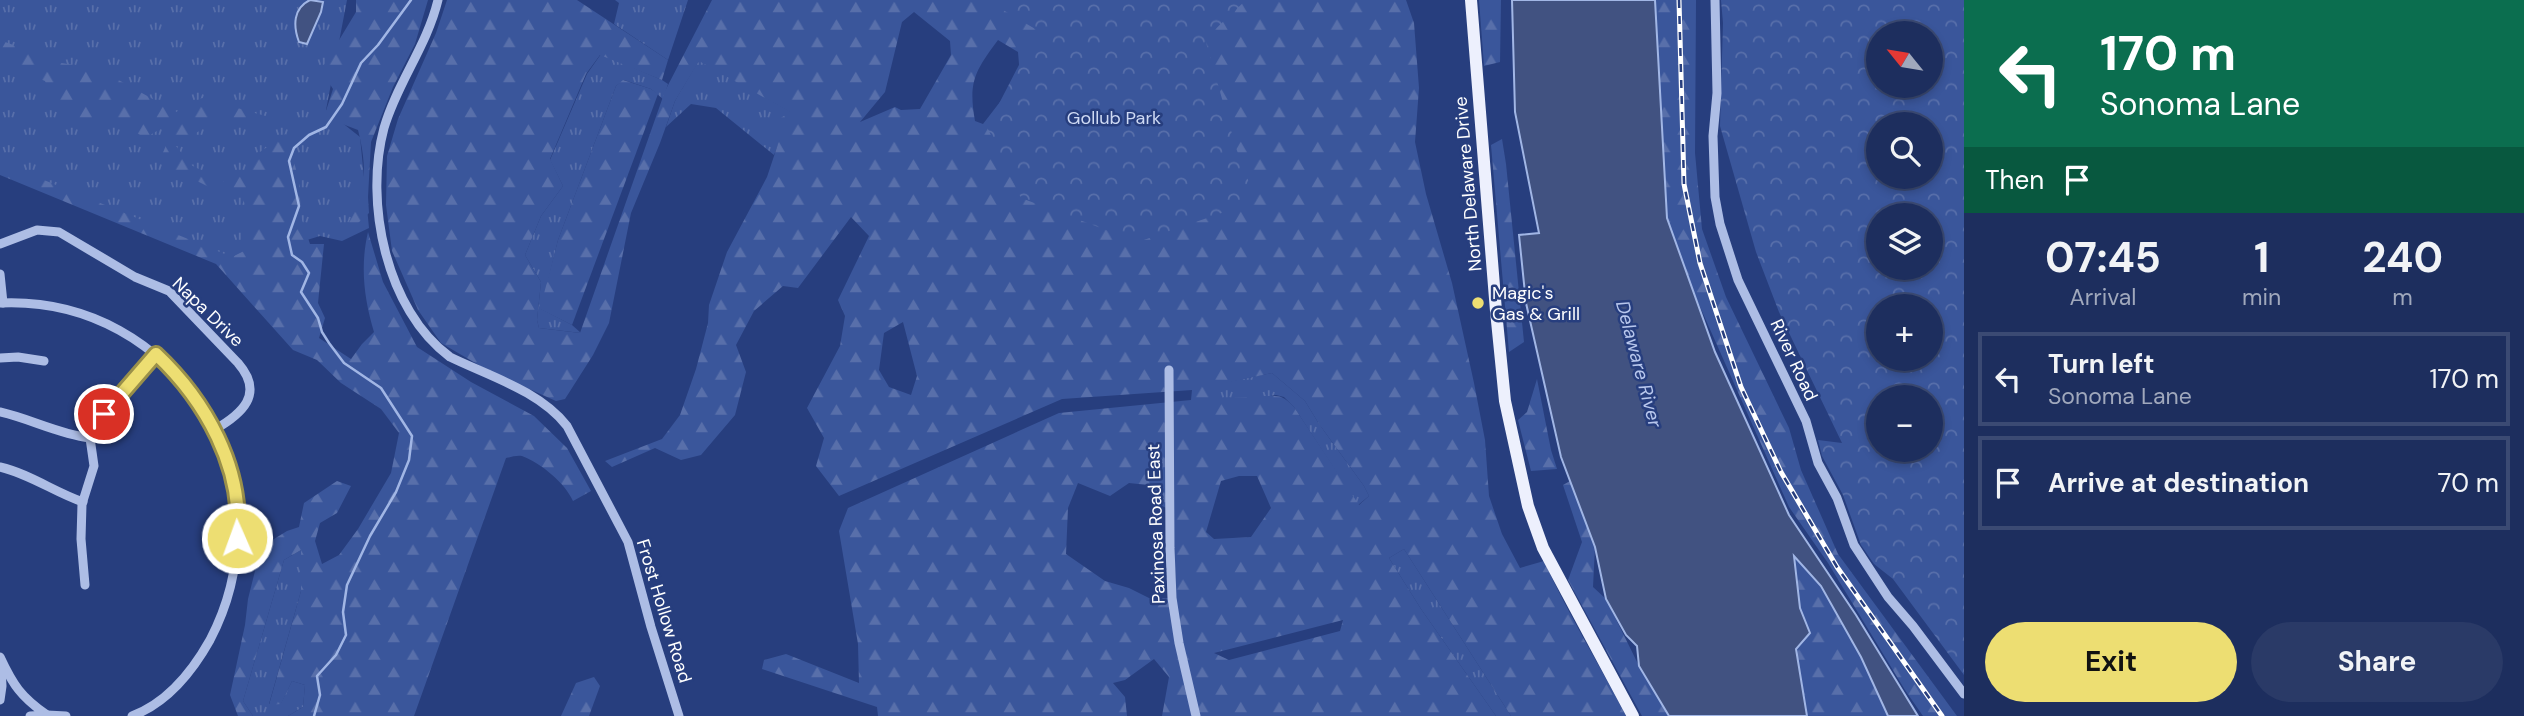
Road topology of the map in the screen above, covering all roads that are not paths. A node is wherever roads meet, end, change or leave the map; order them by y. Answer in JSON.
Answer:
{"nodes":[{"id":1,"x":438,"y":0,"type":"edge"},
{"id":2,"x":1471,"y":0,"type":"edge"},
{"id":3,"x":1715,"y":0,"type":"edge"},
{"id":4,"x":0,"y":244,"type":"edge"},
{"id":5,"x":0,"y":274,"type":"edge"},
{"id":6,"x":1,"y":303,"type":"edge"},
{"id":7,"x":156,"y":354,"type":"junction"},
{"id":8,"x":0,"y":359,"type":"edge"},
{"id":9,"x":44,"y":361,"type":"dead end"},
{"id":10,"x":1169,"y":370,"type":"dead end"},
{"id":11,"x":0,"y":412,"type":"edge"},
{"id":12,"x":214,"y":430,"type":"junction"},
{"id":13,"x":90,"y":438,"type":"junction"},
{"id":14,"x":0,"y":467,"type":"edge"},
{"id":15,"x":83,"y":502,"type":"junction"},
{"id":16,"x":85,"y":585,"type":"dead end"},
{"id":17,"x":0,"y":659,"type":"edge"},
{"id":18,"x":1964,"y":694,"type":"edge"},
{"id":19,"x":0,"y":700,"type":"edge"},
{"id":20,"x":47,"y":715,"type":"edge"},
{"id":21,"x":30,"y":716,"type":"edge"},
{"id":22,"x":66,"y":716,"type":"edge"},
{"id":23,"x":132,"y":716,"type":"edge"},
{"id":24,"x":679,"y":716,"type":"edge"},
{"id":25,"x":1196,"y":716,"type":"edge"},
{"id":26,"x":1633,"y":716,"type":"edge"}],
"edges":[{"from":1,"to":24,"type":"street","name":"Frost Hollow Road"},
{"from":2,"to":26,"type":"main road","name":"North Delaware Drive"},
{"from":3,"to":18,"type":"street","name":"River Road"},
{"from":4,"to":12,"type":"street","name":"Napa Drive"},
{"from":5,"to":6,"type":"street"},
{"from":6,"to":7,"type":"street"},
{"from":7,"to":12,"type":"street"},
{"from":7,"to":13,"type":"street"},
{"from":8,"to":9,"type":"street"},
{"from":10,"to":25,"type":"street","name":"Paxinosa Road East"},
{"from":11,"to":13,"type":"street"},
{"from":12,"to":23,"type":"street"},
{"from":13,"to":15,"type":"street"},
{"from":14,"to":15,"type":"street"},
{"from":15,"to":16,"type":"street"},
{"from":17,"to":19,"type":"street"},
{"from":17,"to":20,"type":"street"},
{"from":20,"to":21,"type":"street"},
{"from":20,"to":22,"type":"street"}]}
